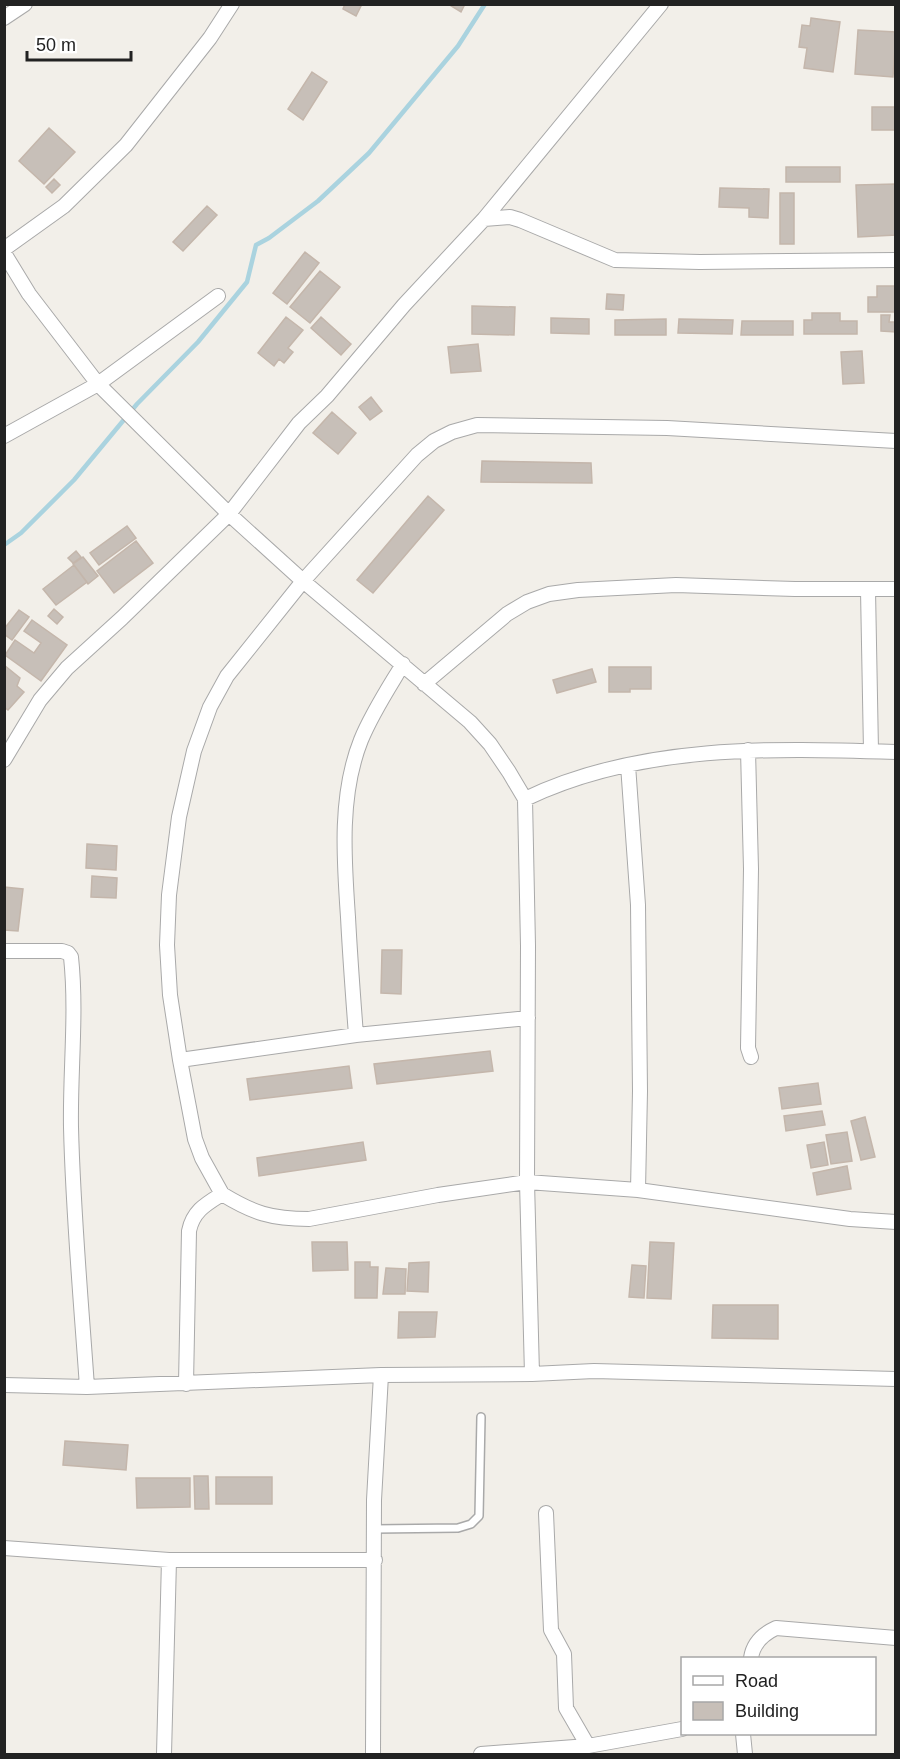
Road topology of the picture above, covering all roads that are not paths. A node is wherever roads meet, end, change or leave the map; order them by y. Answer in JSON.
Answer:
{"nodes":[{"id":1,"x":25,"y":4,"type":"edge"},
{"id":2,"x":232,"y":4,"type":"edge"},
{"id":3,"x":662,"y":4,"type":"edge"},
{"id":4,"x":4,"y":18,"type":"edge"},
{"id":5,"x":484,"y":219,"type":"junction"},
{"id":6,"x":4,"y":251,"type":"edge"},
{"id":7,"x":896,"y":260,"type":"edge"},
{"id":8,"x":218,"y":296,"type":"dead end"},
{"id":9,"x":98,"y":384,"type":"junction"},
{"id":10,"x":4,"y":436,"type":"edge"},
{"id":11,"x":896,"y":441,"type":"edge"},
{"id":12,"x":229,"y":514,"type":"junction"},
{"id":13,"x":303,"y":581,"type":"junction"},
{"id":14,"x":896,"y":589,"type":"edge"},
{"id":15,"x":868,"y":590,"type":"junction"},
{"id":16,"x":403,"y":664,"type":"junction"},
{"id":17,"x":424,"y":684,"type":"junction"},
{"id":18,"x":748,"y":750,"type":"junction"},
{"id":19,"x":872,"y":752,"type":"junction"},
{"id":20,"x":896,"y":752,"type":"edge"},
{"id":21,"x":4,"y":760,"type":"edge"},
{"id":22,"x":628,"y":765,"type":"junction"},
{"id":23,"x":525,"y":799,"type":"junction"},
{"id":24,"x":4,"y":951,"type":"edge"},
{"id":25,"x":528,"y":1018,"type":"junction"},
{"id":26,"x":356,"y":1035,"type":"junction"},
{"id":27,"x":751,"y":1057,"type":"dead end"},
{"id":28,"x":180,"y":1060,"type":"junction"},
{"id":29,"x":527,"y":1182,"type":"junction"},
{"id":30,"x":638,"y":1190,"type":"junction"},
{"id":31,"x":222,"y":1194,"type":"junction"},
{"id":32,"x":896,"y":1222,"type":"edge"},
{"id":33,"x":532,"y":1374,"type":"junction"},
{"id":34,"x":381,"y":1375,"type":"junction"},
{"id":35,"x":896,"y":1379,"type":"edge"},
{"id":36,"x":186,"y":1384,"type":"junction"},
{"id":37,"x":4,"y":1385,"type":"edge"},
{"id":38,"x":87,"y":1387,"type":"junction"},
{"id":39,"x":482,"y":1417,"type":"dead end"},
{"id":40,"x":546,"y":1513,"type":"dead end"},
{"id":41,"x":375,"y":1529,"type":"junction"},
{"id":42,"x":4,"y":1548,"type":"edge"},
{"id":43,"x":169,"y":1560,"type":"junction"},
{"id":44,"x":375,"y":1560,"type":"junction"},
{"id":45,"x":896,"y":1638,"type":"edge"},
{"id":46,"x":752,"y":1657,"type":"edge"},
{"id":47,"x":681,"y":1730,"type":"edge"},
{"id":48,"x":743,"y":1735,"type":"edge"},
{"id":49,"x":588,"y":1746,"type":"junction"},
{"id":50,"x":164,"y":1755,"type":"edge"},
{"id":51,"x":373,"y":1755,"type":"edge"},
{"id":52,"x":481,"y":1755,"type":"edge"},
{"id":53,"x":746,"y":1755,"type":"edge"}],
"edges":[{"from":1,"to":4,"type":"street"},
{"from":2,"to":6,"type":"street"},
{"from":3,"to":5,"type":"street"},
{"from":5,"to":7,"type":"street"},
{"from":5,"to":12,"type":"street"},
{"from":6,"to":9,"type":"street"},
{"from":8,"to":9,"type":"street"},
{"from":9,"to":10,"type":"street"},
{"from":9,"to":12,"type":"street"},
{"from":11,"to":13,"type":"street"},
{"from":12,"to":13,"type":"street"},
{"from":12,"to":21,"type":"street"},
{"from":13,"to":16,"type":"street"},
{"from":13,"to":28,"type":"street"},
{"from":14,"to":15,"type":"street"},
{"from":15,"to":17,"type":"street"},
{"from":15,"to":19,"type":"street"},
{"from":16,"to":17,"type":"street"},
{"from":16,"to":26,"type":"street"},
{"from":17,"to":23,"type":"street"},
{"from":18,"to":19,"type":"street"},
{"from":18,"to":22,"type":"street"},
{"from":18,"to":27,"type":"street"},
{"from":19,"to":20,"type":"street"},
{"from":22,"to":23,"type":"street"},
{"from":22,"to":30,"type":"street"},
{"from":23,"to":25,"type":"street"},
{"from":24,"to":38,"type":"street"},
{"from":25,"to":26,"type":"street"},
{"from":25,"to":29,"type":"street"},
{"from":26,"to":28,"type":"street"},
{"from":28,"to":31,"type":"street"},
{"from":29,"to":30,"type":"street"},
{"from":29,"to":31,"type":"street"},
{"from":29,"to":33,"type":"street"},
{"from":30,"to":32,"type":"street"},
{"from":31,"to":36,"type":"street"},
{"from":33,"to":34,"type":"street"},
{"from":33,"to":35,"type":"street"},
{"from":34,"to":36,"type":"street"},
{"from":34,"to":41,"type":"street"},
{"from":36,"to":38,"type":"street"},
{"from":37,"to":38,"type":"street"},
{"from":39,"to":41,"type":"lane"},
{"from":40,"to":49,"type":"street"},
{"from":41,"to":44,"type":"street"},
{"from":42,"to":43,"type":"street"},
{"from":43,"to":44,"type":"street"},
{"from":43,"to":50,"type":"street"},
{"from":44,"to":51,"type":"street"},
{"from":45,"to":46,"type":"street"},
{"from":47,"to":49,"type":"street"},
{"from":48,"to":53,"type":"street"},
{"from":49,"to":52,"type":"street"}]}
